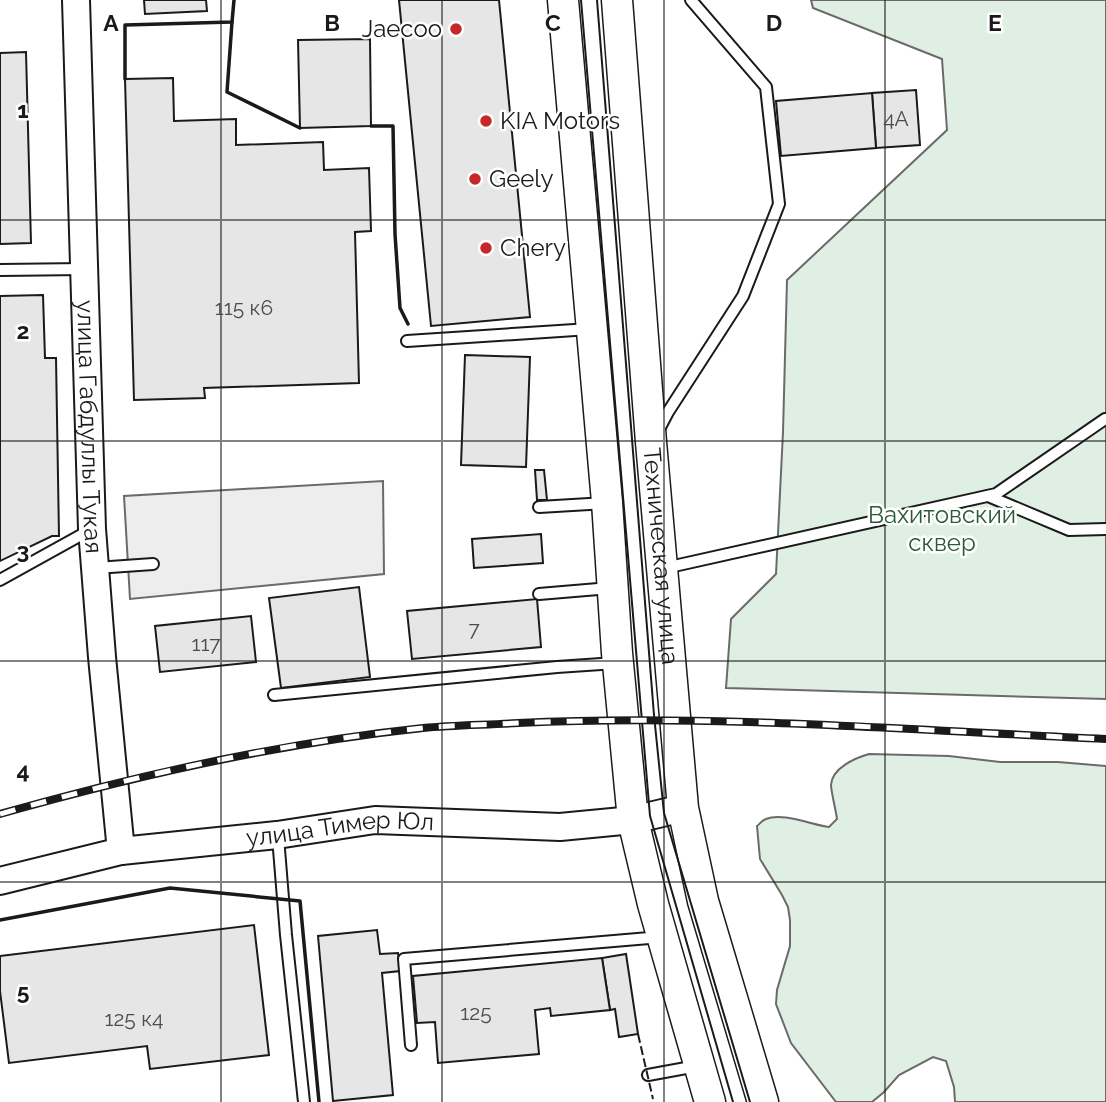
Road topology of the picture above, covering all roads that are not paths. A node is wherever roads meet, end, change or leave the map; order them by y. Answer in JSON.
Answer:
{"nodes":[{"id":1,"x":76,"y":0,"type":"edge"},
{"id":2,"x":563,"y":0,"type":"edge"},
{"id":3,"x":617,"y":0,"type":"edge"},
{"id":4,"x":691,"y":0,"type":"edge"},
{"id":5,"x":84,"y":269,"type":"junction"},
{"id":6,"x":0,"y":270,"type":"edge"},
{"id":7,"x":592,"y":329,"type":"junction"},
{"id":8,"x":407,"y":341,"type":"dead end"},
{"id":9,"x":1105,"y":419,"type":"edge"},
{"id":10,"x":652,"y":442,"type":"junction"},
{"id":11,"x":988,"y":496,"type":"junction"},
{"id":12,"x":607,"y":502,"type":"junction"},
{"id":13,"x":539,"y":507,"type":"dead end"},
{"id":14,"x":92,"y":529,"type":"junction"},
{"id":15,"x":1106,"y":529,"type":"edge"},
{"id":16,"x":153,"y":564,"type":"dead end"},
{"id":17,"x":94,"y":568,"type":"junction"},
{"id":18,"x":662,"y":569,"type":"junction"},
{"id":19,"x":0,"y":579,"type":"edge"},
{"id":20,"x":612,"y":587,"type":"junction"},
{"id":21,"x":539,"y":594,"type":"dead end"},
{"id":22,"x":618,"y":663,"type":"junction"},
{"id":23,"x":274,"y":695,"type":"dead end"},
{"id":24,"x":683,"y":808,"type":"junction"},
{"id":25,"x":633,"y":820,"type":"junction"},
{"id":26,"x":277,"y":835,"type":"junction"},
{"id":27,"x":121,"y":851,"type":"junction"},
{"id":28,"x":0,"y":881,"type":"edge"},
{"id":29,"x":662,"y":937,"type":"junction"},
{"id":30,"x":411,"y":1045,"type":"dead end"},
{"id":31,"x":699,"y":1066,"type":"junction"},
{"id":32,"x":648,"y":1074,"type":"dead end"},
{"id":33,"x":304,"y":1102,"type":"edge"},
{"id":34,"x":710,"y":1102,"type":"edge"},
{"id":35,"x":764,"y":1102,"type":"edge"}],
"edges":[{"from":1,"to":5,"type":"street","name":"улица Габдуллы Тукая"},
{"from":2,"to":7,"type":"main road","name":"Техническая улица"},
{"from":3,"to":10,"type":"main road","name":"Техническая улица"},
{"from":4,"to":10,"type":"lane"},
{"from":5,"to":6,"type":"lane"},
{"from":5,"to":14,"type":"street","name":"улица Габдуллы Тукая"},
{"from":7,"to":8,"type":"lane"},
{"from":7,"to":12,"type":"main road","name":"Техническая улица"},
{"from":9,"to":11,"type":"lane"},
{"from":10,"to":18,"type":"main road","name":"Техническая улица"},
{"from":11,"to":15,"type":"lane"},
{"from":11,"to":18,"type":"lane"},
{"from":12,"to":13,"type":"lane"},
{"from":12,"to":20,"type":"main road","name":"Техническая улица"},
{"from":14,"to":17,"type":"street","name":"улица Габдуллы Тукая"},
{"from":14,"to":19,"type":"lane"},
{"from":16,"to":17,"type":"lane"},
{"from":17,"to":27,"type":"street","name":"улица Габдуллы Тукая"},
{"from":18,"to":24,"type":"main road","name":"Техническая улица"},
{"from":20,"to":21,"type":"lane"},
{"from":20,"to":22,"type":"main road","name":"Техническая улица"},
{"from":22,"to":23,"type":"lane"},
{"from":22,"to":25,"type":"main road","name":"Техническая улица"},
{"from":24,"to":25,"type":"street","name":"улица Тимер Юл"},
{"from":24,"to":35,"type":"main road","name":"Техническая улица"},
{"from":25,"to":26,"type":"street","name":"улица Тимер Юл"},
{"from":25,"to":29,"type":"main road","name":"Техническая улица"},
{"from":26,"to":27,"type":"street","name":"улица Тимер Юл"},
{"from":26,"to":33,"type":"lane"},
{"from":27,"to":28,"type":"street","name":"улица Тимер Юл"},
{"from":29,"to":30,"type":"lane"},
{"from":29,"to":31,"type":"main road","name":"Техническая улица"},
{"from":31,"to":32,"type":"lane"},
{"from":31,"to":34,"type":"main road","name":"Техническая улица"}]}
